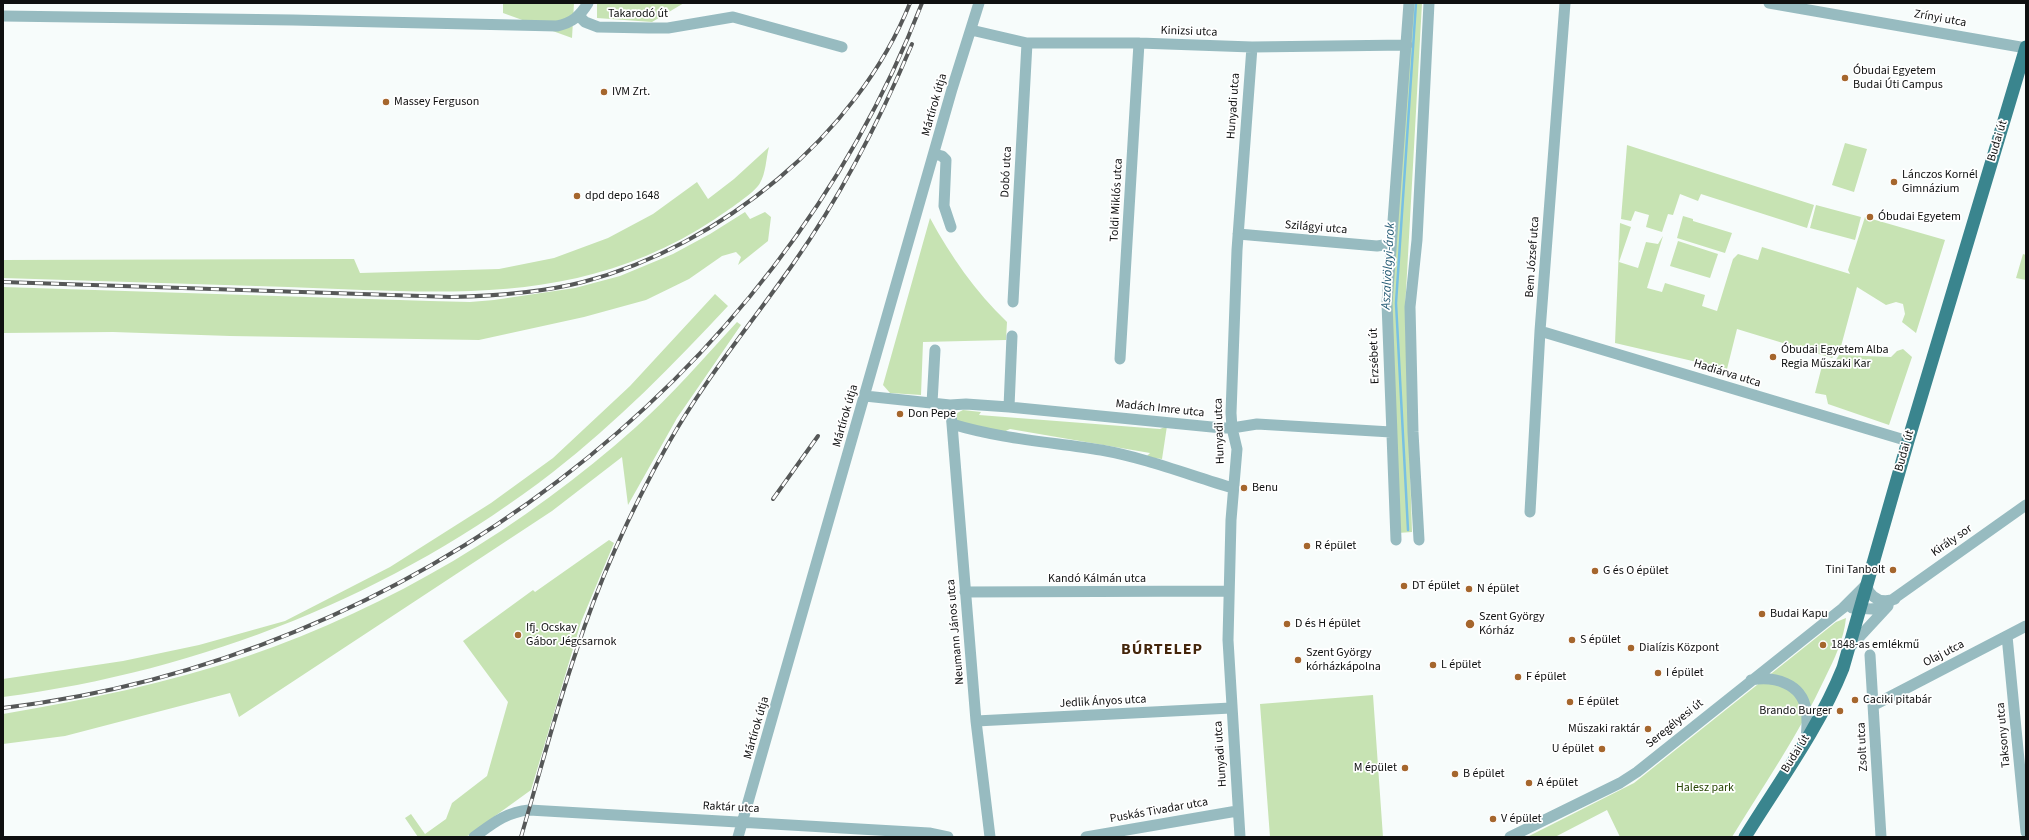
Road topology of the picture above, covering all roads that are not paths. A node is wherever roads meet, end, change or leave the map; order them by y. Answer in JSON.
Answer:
{"nodes":[{"id":1,"x":588,"y":3,"type":"edge"},
{"id":2,"x":979,"y":3,"type":"edge"},
{"id":3,"x":1409,"y":3,"type":"edge"},
{"id":4,"x":1429,"y":3,"type":"edge"},
{"id":5,"x":1565,"y":3,"type":"edge"},
{"id":6,"x":1769,"y":3,"type":"edge"},
{"id":7,"x":3,"y":16,"type":"edge"},
{"id":8,"x":579,"y":16,"type":"junction"},
{"id":9,"x":971,"y":30,"type":"junction"},
{"id":10,"x":1027,"y":43,"type":"junction"},
{"id":11,"x":1139,"y":43,"type":"junction"},
{"id":12,"x":1407,"y":45,"type":"junction"},
{"id":13,"x":2012,"y":45,"type":"junction"},
{"id":14,"x":842,"y":47,"type":"dead end"},
{"id":15,"x":1252,"y":47,"type":"junction"},
{"id":16,"x":2026,"y":47,"type":"edge"},
{"id":17,"x":2021,"y":65,"type":"junction"},
{"id":18,"x":934,"y":154,"type":"junction"},
{"id":19,"x":951,"y":227,"type":"dead end"},
{"id":20,"x":1238,"y":234,"type":"junction"},
{"id":21,"x":1391,"y":244,"type":"junction"},
{"id":22,"x":1013,"y":302,"type":"dead end"},
{"id":23,"x":1540,"y":331,"type":"junction"},
{"id":24,"x":1012,"y":336,"type":"dead end"},
{"id":25,"x":935,"y":350,"type":"dead end"},
{"id":26,"x":1120,"y":359,"type":"dead end"},
{"id":27,"x":865,"y":396,"type":"junction"},
{"id":28,"x":932,"y":403,"type":"junction"},
{"id":29,"x":950,"y":405,"type":"junction"},
{"id":30,"x":1009,"y":407,"type":"junction"},
{"id":31,"x":952,"y":424,"type":"junction"},
{"id":32,"x":1232,"y":428,"type":"junction"},
{"id":33,"x":1392,"y":432,"type":"junction"},
{"id":34,"x":1908,"y":441,"type":"junction"},
{"id":35,"x":1233,"y":488,"type":"junction"},
{"id":36,"x":2026,"y":505,"type":"edge"},
{"id":37,"x":1530,"y":512,"type":"dead end"},
{"id":38,"x":1396,"y":540,"type":"dead end"},
{"id":39,"x":1419,"y":540,"type":"dead end"},
{"id":40,"x":1866,"y":585,"type":"junction"},
{"id":41,"x":1229,"y":591,"type":"junction"},
{"id":42,"x":965,"y":592,"type":"junction"},
{"id":43,"x":1895,"y":599,"type":"junction"},
{"id":44,"x":1860,"y":607,"type":"junction"},
{"id":45,"x":1843,"y":608,"type":"junction"},
{"id":46,"x":2026,"y":626,"type":"edge"},
{"id":47,"x":2007,"y":636,"type":"junction"},
{"id":48,"x":1850,"y":646,"type":"junction"},
{"id":49,"x":1870,"y":655,"type":"dead end"},
{"id":50,"x":1751,"y":680,"type":"junction"},
{"id":51,"x":1874,"y":705,"type":"junction"},
{"id":52,"x":1231,"y":708,"type":"junction"},
{"id":53,"x":976,"y":721,"type":"junction"},
{"id":54,"x":1806,"y":739,"type":"junction"},
{"id":55,"x":1237,"y":811,"type":"junction"},
{"id":56,"x":743,"y":822,"type":"junction"},
{"id":57,"x":2026,"y":832,"type":"edge"},
{"id":58,"x":1127,"y":833,"type":"edge"},
{"id":59,"x":474,"y":837,"type":"edge"},
{"id":60,"x":738,"y":837,"type":"edge"},
{"id":61,"x":948,"y":837,"type":"edge"},
{"id":62,"x":990,"y":837,"type":"edge"},
{"id":63,"x":1086,"y":837,"type":"edge"},
{"id":64,"x":1240,"y":837,"type":"edge"},
{"id":65,"x":1510,"y":837,"type":"edge"},
{"id":66,"x":1745,"y":837,"type":"edge"},
{"id":67,"x":1882,"y":837,"type":"edge"}],
"edges":[{"from":1,"to":8,"type":"street"},
{"from":2,"to":9,"type":"street","name":"Mártírok útja"},
{"from":3,"to":12,"type":"street","name":"Erzsébet út"},
{"from":4,"to":39,"type":"street"},
{"from":5,"to":23,"type":"street","name":"Bem József utca"},
{"from":6,"to":13,"type":"street","name":"Zrínyi utca"},
{"from":7,"to":8,"type":"street"},
{"from":8,"to":14,"type":"street","name":"Takarodó út"},
{"from":9,"to":10,"type":"street","name":"Kinizsi utca"},
{"from":9,"to":18,"type":"street","name":"Mártírok útja"},
{"from":10,"to":11,"type":"street","name":"Kinizsi utca"},
{"from":10,"to":22,"type":"street","name":"Dobó utca"},
{"from":11,"to":15,"type":"street","name":"Kinizsi utca"},
{"from":11,"to":26,"type":"street","name":"Toldi Miklós utca"},
{"from":12,"to":15,"type":"street","name":"Kinizsi utca"},
{"from":12,"to":21,"type":"street","name":"Erzsébet út"},
{"from":13,"to":16,"type":"street","name":"Zrínyi utca"},
{"from":13,"to":17,"type":"street"},
{"from":15,"to":20,"type":"street","name":"Hunyadi utca"},
{"from":16,"to":17,"type":"main road","name":"Budai út"},
{"from":17,"to":34,"type":"main road","name":"Budai út"},
{"from":18,"to":19,"type":"street"},
{"from":18,"to":27,"type":"street","name":"Mártírok útja"},
{"from":20,"to":21,"type":"street","name":"Szilágyi utca"},
{"from":20,"to":32,"type":"street","name":"Hunyadi utca"},
{"from":21,"to":33,"type":"street","name":"Erzsébet út"},
{"from":23,"to":34,"type":"street","name":"Hadiárva utca"},
{"from":23,"to":37,"type":"street","name":"Bem József utca"},
{"from":24,"to":30,"type":"street"},
{"from":25,"to":28,"type":"street"},
{"from":27,"to":28,"type":"street","name":"Madách Imre utca"},
{"from":27,"to":56,"type":"street","name":"Mártírok útja"},
{"from":28,"to":29,"type":"street","name":"Madách Imre utca"},
{"from":29,"to":30,"type":"street","name":"Madách Imre utca"},
{"from":29,"to":31,"type":"street"},
{"from":30,"to":32,"type":"street","name":"Madách Imre utca"},
{"from":31,"to":35,"type":"street"},
{"from":31,"to":42,"type":"street","name":"Neumann János utca"},
{"from":32,"to":33,"type":"street","name":"Madách Imre utca"},
{"from":32,"to":35,"type":"street","name":"Hunyadi utca"},
{"from":33,"to":38,"type":"street","name":"Erzsébet út"},
{"from":34,"to":40,"type":"main road","name":"Budai út"},
{"from":35,"to":41,"type":"street","name":"Hunyadi utca"},
{"from":36,"to":43,"type":"street","name":"Király sor"},
{"from":40,"to":43,"type":"street"},
{"from":40,"to":44,"type":"main road","name":"Budai út"},
{"from":40,"to":45,"type":"street","name":"Seregélyesi út"},
{"from":41,"to":42,"type":"street","name":"Kandó Kálmán utca"},
{"from":41,"to":52,"type":"street","name":"Hunyadi utca"},
{"from":42,"to":53,"type":"street","name":"Neumann János utca"},
{"from":43,"to":44,"type":"street","name":"Király sor"},
{"from":43,"to":48,"type":"street","name":"Király sor"},
{"from":44,"to":45,"type":"street"},
{"from":44,"to":48,"type":"main road","name":"Budai út"},
{"from":45,"to":50,"type":"street","name":"Seregélyesi út"},
{"from":46,"to":47,"type":"street","name":"Olaj utca"},
{"from":47,"to":51,"type":"street","name":"Olaj utca"},
{"from":47,"to":57,"type":"street","name":"Taksony utca"},
{"from":48,"to":54,"type":"main road","name":"Budai út"},
{"from":49,"to":51,"type":"street","name":"Zsolt utca"},
{"from":50,"to":54,"type":"street"},
{"from":50,"to":65,"type":"street","name":"Seregélyesi út"},
{"from":51,"to":67,"type":"street","name":"Zsolt utca"},
{"from":52,"to":53,"type":"street","name":"Jedlik Ányos utca"},
{"from":52,"to":55,"type":"street","name":"Hunyadi utca"},
{"from":53,"to":62,"type":"street","name":"Neumann János utca"},
{"from":54,"to":66,"type":"main road","name":"Budai út"},
{"from":55,"to":58,"type":"street","name":"Puskás Tivadar utca"},
{"from":55,"to":64,"type":"street","name":"Hunyadi utca"},
{"from":56,"to":59,"type":"street","name":"Raktár utca"},
{"from":56,"to":60,"type":"street","name":"Mártírok útja"},
{"from":56,"to":61,"type":"street","name":"Raktár utca"},
{"from":58,"to":63,"type":"street","name":"Puskás Tivadar utca"}]}
